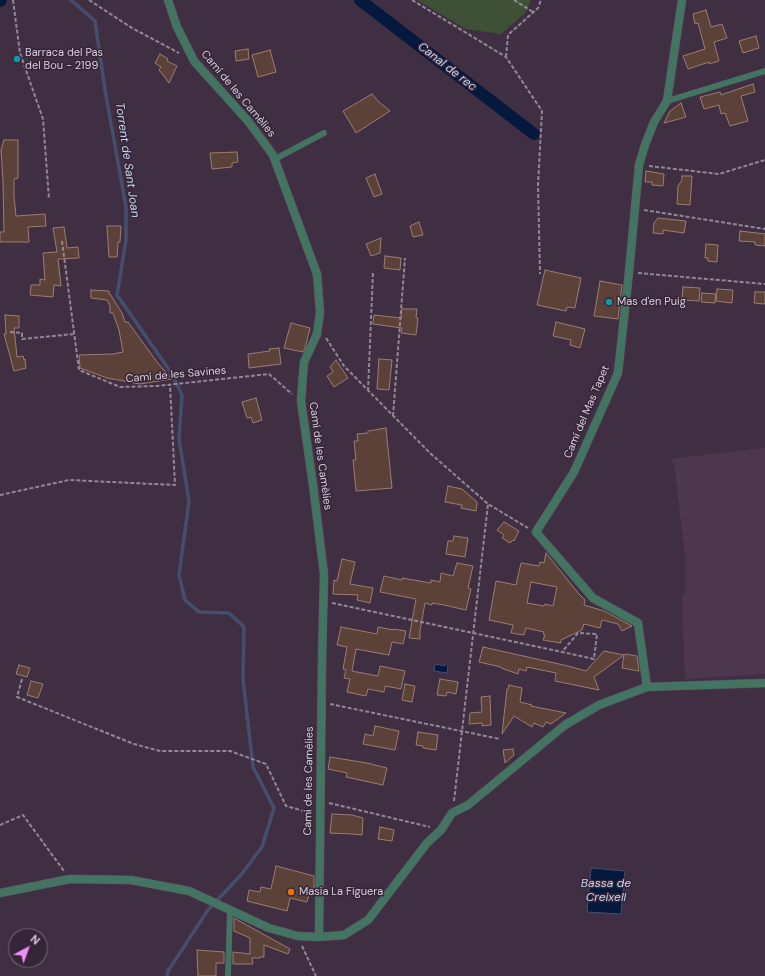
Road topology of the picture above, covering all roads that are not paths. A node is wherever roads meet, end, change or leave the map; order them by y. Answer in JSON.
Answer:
{"nodes":[{"id":1,"x":168,"y":0,"type":"edge"},
{"id":2,"x":682,"y":0,"type":"edge"},
{"id":3,"x":765,"y":71,"type":"edge"},
{"id":4,"x":667,"y":101,"type":"junction"},
{"id":5,"x":324,"y":133,"type":"dead end"},
{"id":6,"x":275,"y":159,"type":"junction"},
{"id":7,"x":765,"y":683,"type":"edge"},
{"id":8,"x":647,"y":687,"type":"junction"},
{"id":9,"x":0,"y":893,"type":"edge"},
{"id":10,"x":230,"y":910,"type":"junction"},
{"id":11,"x":319,"y":937,"type":"junction"},
{"id":12,"x":228,"y":976,"type":"edge"}],
"edges":[{"from":1,"to":6,"type":"street","name":"Camí de les Camèlies"},
{"from":2,"to":4,"type":"street","name":"Camí del Mas Tapet"},
{"from":3,"to":4,"type":"lane"},
{"from":4,"to":8,"type":"street","name":"Camí del Mas Tapet"},
{"from":5,"to":6,"type":"lane"},
{"from":6,"to":11,"type":"street","name":"Camí de les Camèlies"},
{"from":7,"to":8,"type":"street"},
{"from":8,"to":11,"type":"street"},
{"from":9,"to":10,"type":"street"},
{"from":10,"to":11,"type":"street"},
{"from":10,"to":12,"type":"lane"}]}
